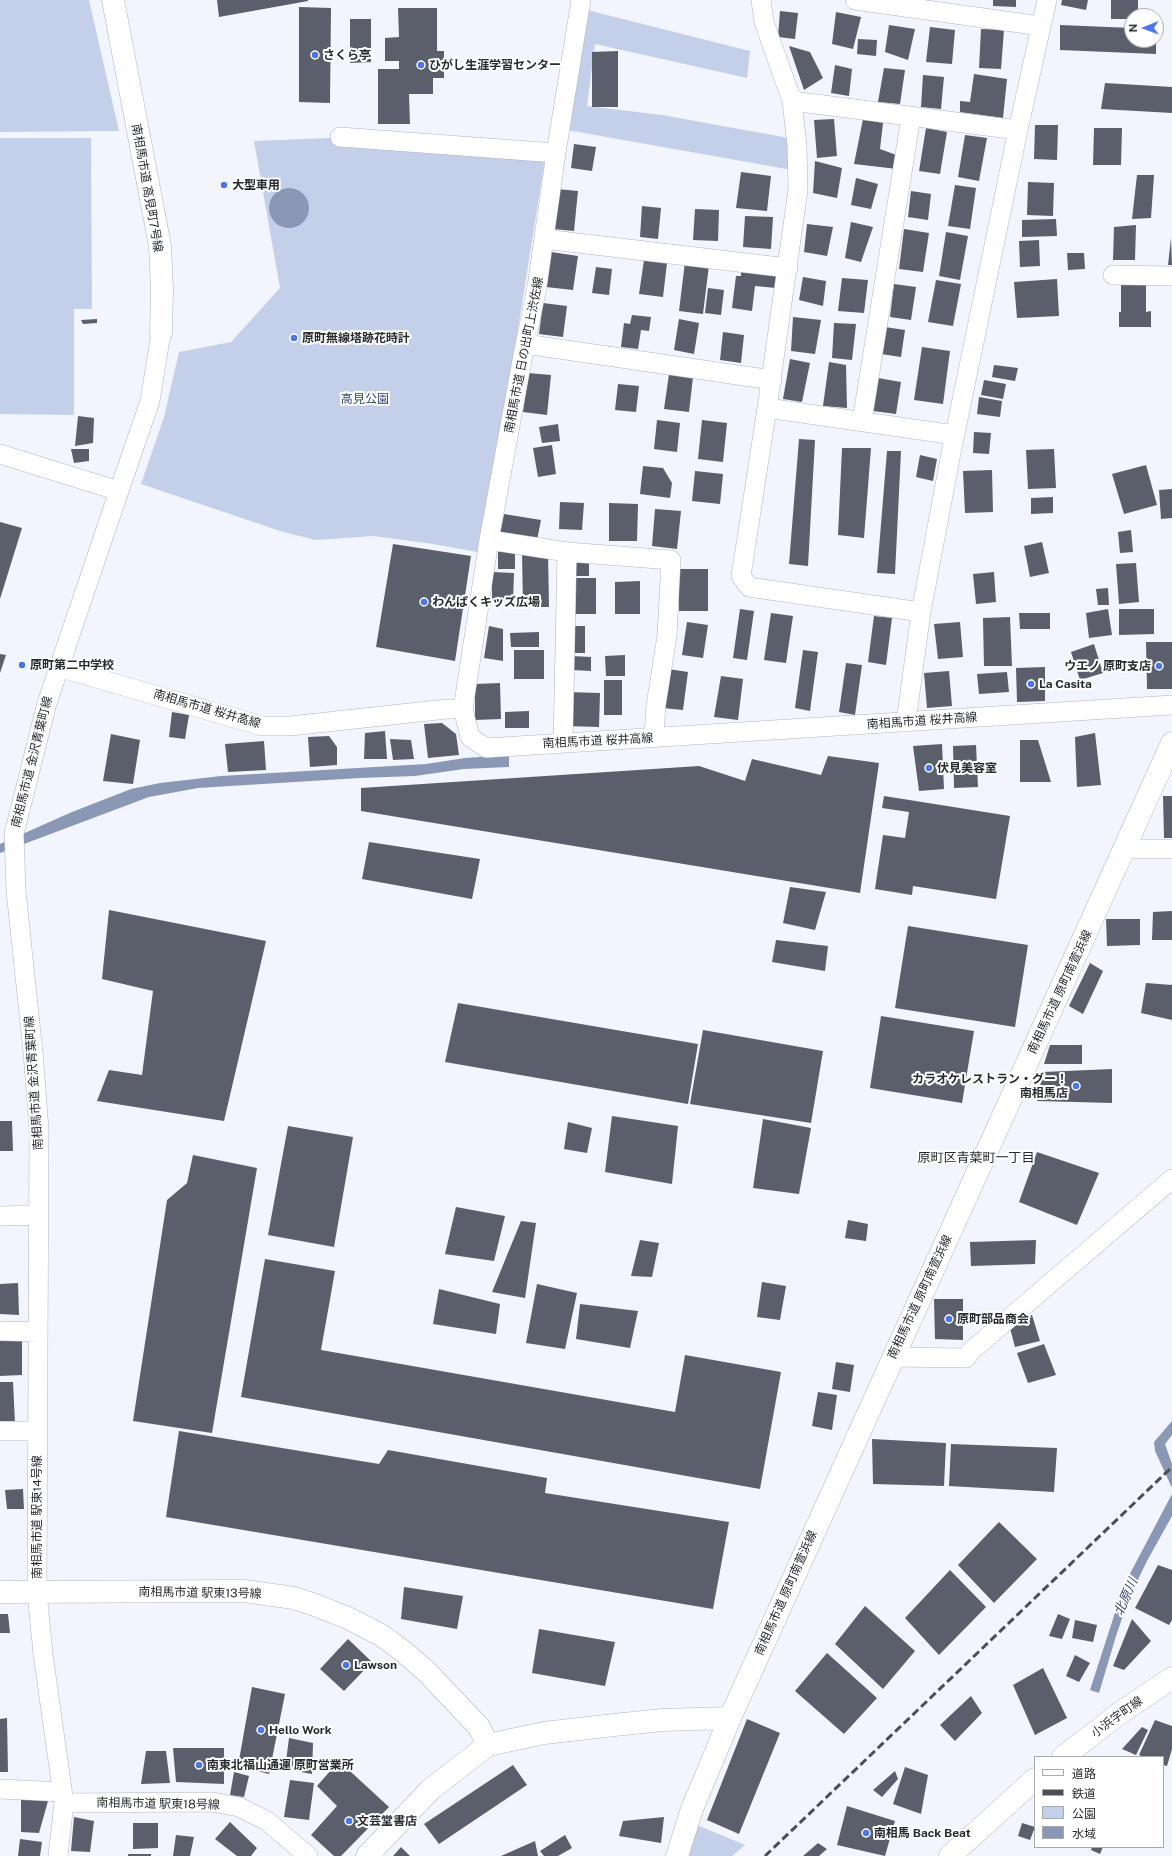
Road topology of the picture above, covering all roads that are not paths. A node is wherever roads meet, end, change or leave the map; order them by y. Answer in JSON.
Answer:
{"nodes":[{"id":1,"x":113,"y":0,"type":"edge"},
{"id":2,"x":581,"y":0,"type":"edge"},
{"id":3,"x":761,"y":0,"type":"edge"},
{"id":4,"x":855,"y":0,"type":"edge"},
{"id":5,"x":1047,"y":0,"type":"edge"},
{"id":6,"x":1042,"y":26,"type":"junction"},
{"id":7,"x":792,"y":102,"type":"junction"},
{"id":8,"x":911,"y":117,"type":"junction"},
{"id":9,"x":1018,"y":130,"type":"junction"},
{"id":10,"x":340,"y":137,"type":"dead end"},
{"id":11,"x":556,"y":153,"type":"junction"},
{"id":12,"x":544,"y":239,"type":"junction"},
{"id":13,"x":788,"y":268,"type":"junction"},
{"id":14,"x":1113,"y":276,"type":"dead end"},
{"id":15,"x":1172,"y":276,"type":"edge"},
{"id":16,"x":161,"y":333,"type":"joint"},
{"id":17,"x":525,"y":344,"type":"junction"},
{"id":18,"x":772,"y":380,"type":"junction"},
{"id":19,"x":768,"y":408,"type":"junction"},
{"id":20,"x":862,"y":421,"type":"junction"},
{"id":21,"x":955,"y":435,"type":"junction"},
{"id":22,"x":0,"y":454,"type":"edge"},
{"id":23,"x":119,"y":491,"type":"junction"},
{"id":24,"x":489,"y":540,"type":"junction"},
{"id":25,"x":567,"y":552,"type":"junction"},
{"id":26,"x":921,"y":612,"type":"junction"},
{"id":27,"x":58,"y":667,"type":"junction"},
{"id":28,"x":1172,"y":705,"type":"edge"},
{"id":29,"x":463,"y":709,"type":"junction"},
{"id":30,"x":906,"y":722,"type":"junction"},
{"id":31,"x":654,"y":737,"type":"junction"},
{"id":32,"x":562,"y":742,"type":"junction"},
{"id":33,"x":1172,"y":743,"type":"edge"},
{"id":34,"x":1125,"y":849,"type":"junction"},
{"id":35,"x":1172,"y":849,"type":"edge"},
{"id":36,"x":1172,"y":1179,"type":"edge"},
{"id":37,"x":39,"y":1215,"type":"junction"},
{"id":38,"x":0,"y":1216,"type":"edge"},
{"id":39,"x":0,"y":1331,"type":"edge"},
{"id":40,"x":38,"y":1332,"type":"junction"},
{"id":41,"x":892,"y":1358,"type":"junction"},
{"id":42,"x":0,"y":1431,"type":"edge"},
{"id":43,"x":38,"y":1431,"type":"junction"},
{"id":44,"x":0,"y":1592,"type":"edge"},
{"id":45,"x":37,"y":1592,"type":"junction"},
{"id":46,"x":1172,"y":1678,"type":"edge"},
{"id":47,"x":730,"y":1718,"type":"junction"},
{"id":48,"x":488,"y":1745,"type":"junction"},
{"id":49,"x":1064,"y":1756,"type":"edge"},
{"id":50,"x":1034,"y":1780,"type":"edge"},
{"id":51,"x":0,"y":1789,"type":"edge"},
{"id":52,"x":63,"y":1798,"type":"junction"},
{"id":53,"x":953,"y":1855,"type":"edge"},
{"id":54,"x":58,"y":1856,"type":"edge"},
{"id":55,"x":308,"y":1856,"type":"edge"},
{"id":56,"x":367,"y":1856,"type":"edge"},
{"id":57,"x":677,"y":1856,"type":"edge"}],
"edges":[{"from":1,"to":16,"type":"street","name":"南相馬市道 高見町7号線"},
{"from":2,"to":11,"type":"street","name":"南相馬市道 日の出町上渋佐線"},
{"from":3,"to":7,"type":"street"},
{"from":4,"to":6,"type":"street"},
{"from":5,"to":6,"type":"street"},
{"from":6,"to":9,"type":"street"},
{"from":7,"to":8,"type":"street"},
{"from":7,"to":13,"type":"street"},
{"from":8,"to":9,"type":"street"},
{"from":8,"to":20,"type":"street"},
{"from":9,"to":21,"type":"street"},
{"from":10,"to":11,"type":"street"},
{"from":11,"to":12,"type":"street","name":"南相馬市道 日の出町上渋佐線"},
{"from":12,"to":13,"type":"street"},
{"from":12,"to":17,"type":"street","name":"南相馬市道 日の出町上渋佐線"},
{"from":13,"to":18,"type":"street"},
{"from":14,"to":15,"type":"street"},
{"from":16,"to":23,"type":"street","name":"南相馬市道 高見町7号線"},
{"from":17,"to":18,"type":"street"},
{"from":17,"to":24,"type":"street","name":"南相馬市道 日の出町上渋佐線"},
{"from":18,"to":19,"type":"street"},
{"from":19,"to":20,"type":"street"},
{"from":19,"to":26,"type":"street"},
{"from":20,"to":21,"type":"street"},
{"from":21,"to":26,"type":"street"},
{"from":22,"to":23,"type":"street"},
{"from":23,"to":27,"type":"street","name":"南相馬市道 金沢青葉町線"},
{"from":24,"to":25,"type":"street"},
{"from":24,"to":29,"type":"street","name":"南相馬市道 日の出町上渋佐線"},
{"from":25,"to":31,"type":"street"},
{"from":25,"to":32,"type":"street"},
{"from":26,"to":30,"type":"street"},
{"from":27,"to":29,"type":"street","name":"南相馬市道 桜井高線"},
{"from":27,"to":37,"type":"street","name":"南相馬市道 金沢青葉町線"},
{"from":28,"to":30,"type":"street","name":"南相馬市道 桜井高線"},
{"from":29,"to":32,"type":"street","name":"南相馬市道 桜井高線"},
{"from":30,"to":31,"type":"street","name":"南相馬市道 桜井高線"},
{"from":31,"to":32,"type":"street","name":"南相馬市道 桜井高線"},
{"from":33,"to":34,"type":"street","name":"南相馬市道 原町南萱浜線"},
{"from":34,"to":35,"type":"street"},
{"from":34,"to":41,"type":"street","name":"南相馬市道 原町南萱浜線"},
{"from":36,"to":41,"type":"street"},
{"from":37,"to":38,"type":"street"},
{"from":37,"to":40,"type":"street","name":"南相馬市道 駅東14号線"},
{"from":39,"to":40,"type":"street"},
{"from":40,"to":43,"type":"street","name":"南相馬市道 駅東14号線"},
{"from":41,"to":47,"type":"street","name":"南相馬市道 原町南萱浜線"},
{"from":42,"to":43,"type":"street"},
{"from":43,"to":45,"type":"street","name":"南相馬市道 駅東14号線"},
{"from":44,"to":45,"type":"street","name":"南相馬市道 駅東13号線"},
{"from":45,"to":48,"type":"street","name":"南相馬市道 駅東13号線"},
{"from":45,"to":52,"type":"street","name":"南相馬市道 駅東14号線"},
{"from":46,"to":49,"type":"street","name":"小浜字町線"},
{"from":47,"to":48,"type":"street"},
{"from":47,"to":57,"type":"street","name":"南相馬市道 原町南萱浜線"},
{"from":48,"to":56,"type":"street"},
{"from":50,"to":53,"type":"street"},
{"from":51,"to":52,"type":"street","name":"南相馬市道 駅東18号線"},
{"from":52,"to":54,"type":"street","name":"南相馬市道 駅東14号線"},
{"from":52,"to":55,"type":"street","name":"南相馬市道 駅東18号線"}]}
